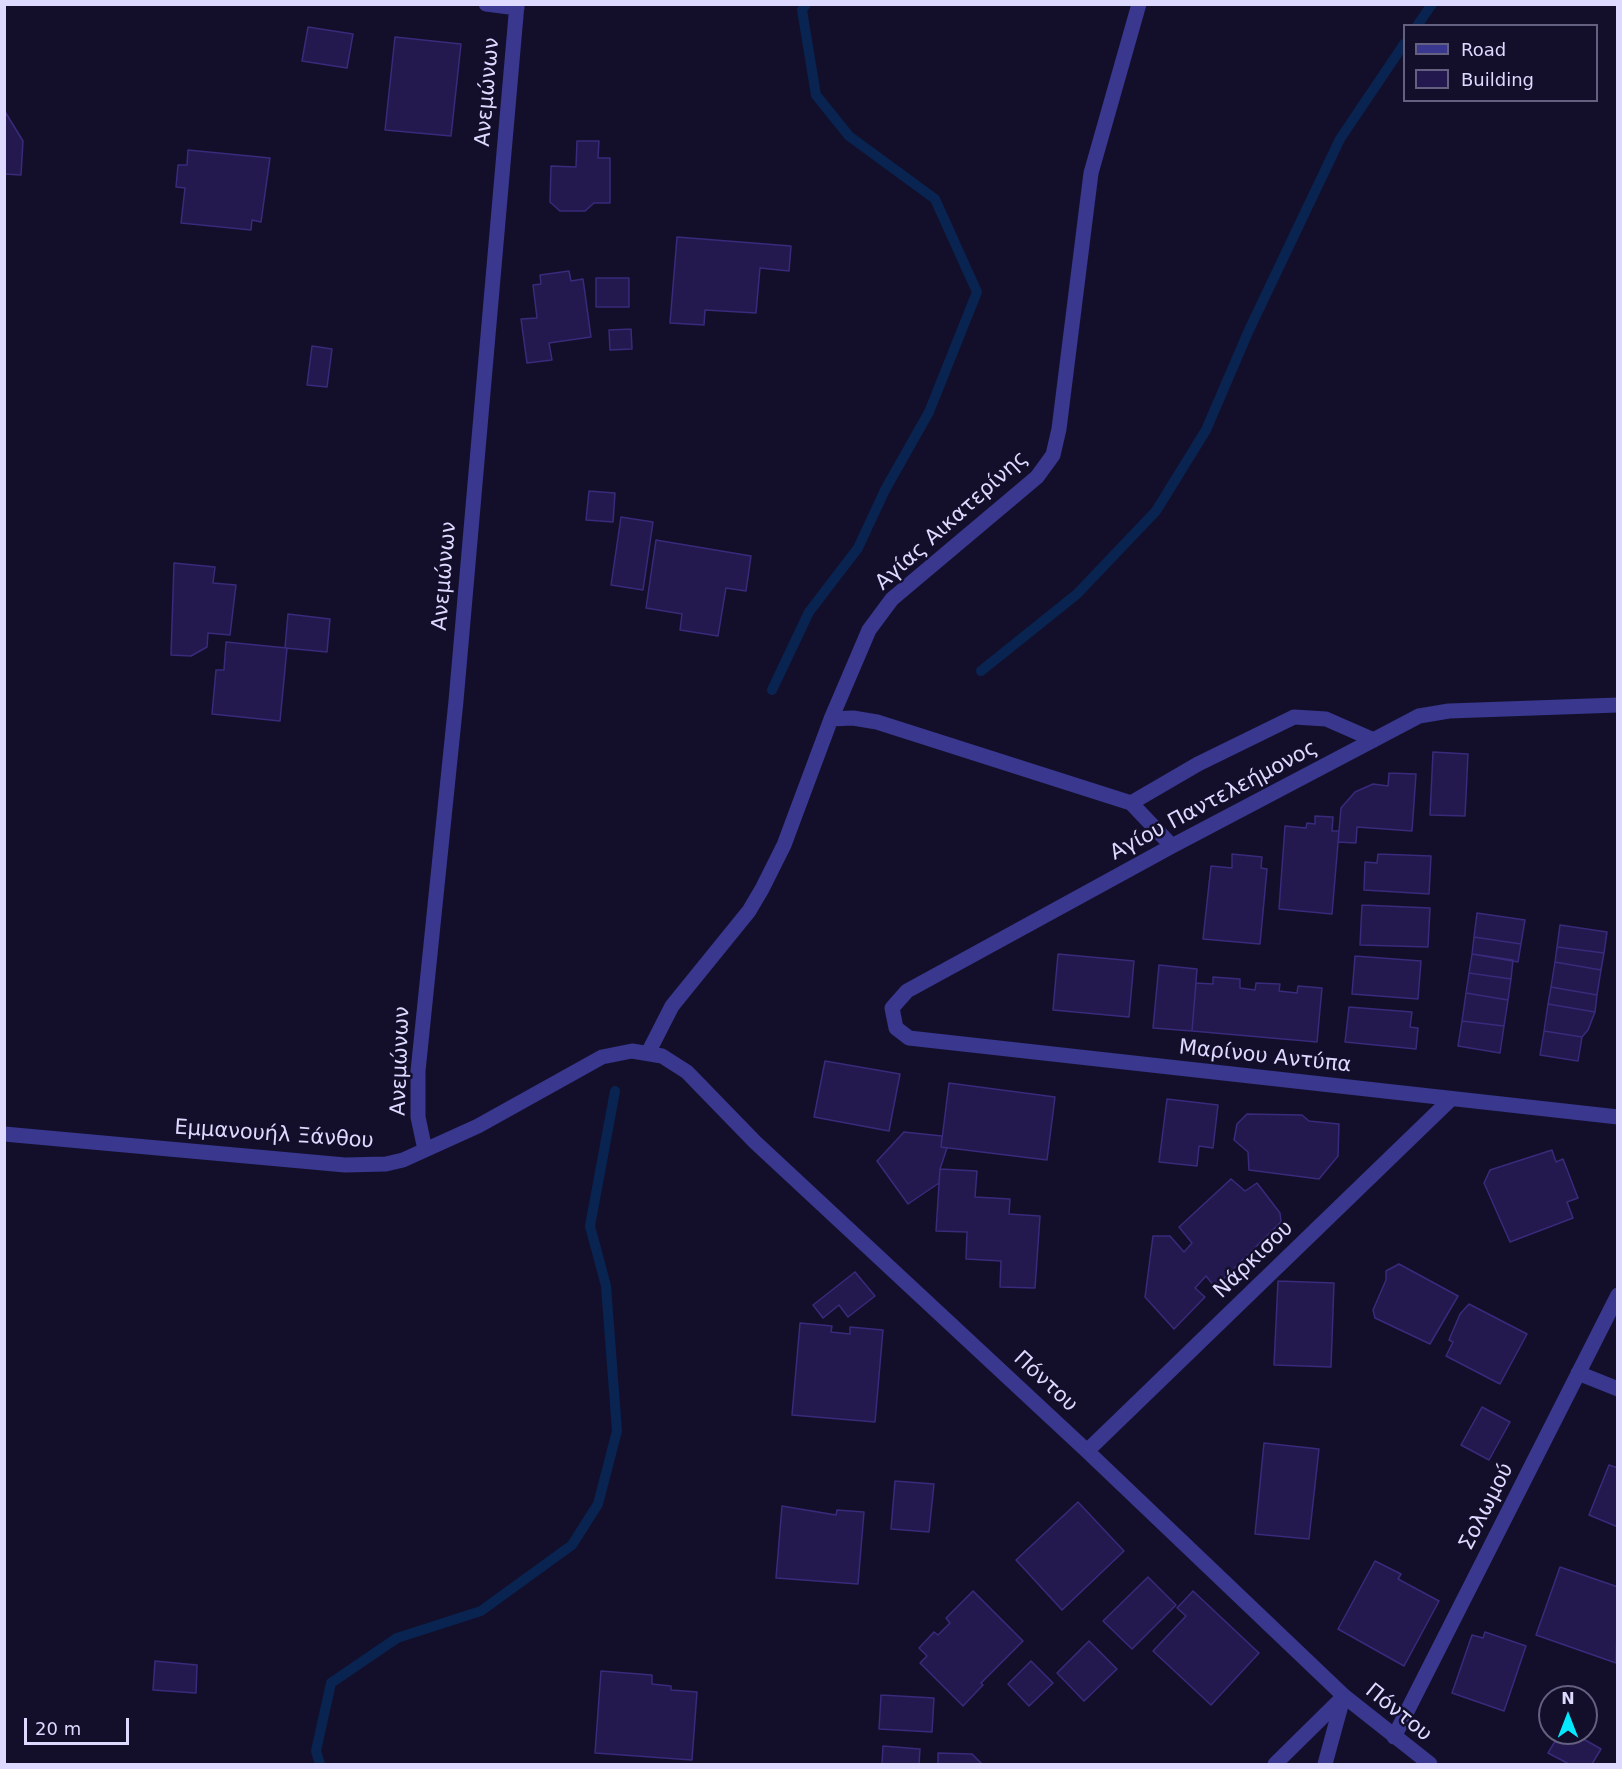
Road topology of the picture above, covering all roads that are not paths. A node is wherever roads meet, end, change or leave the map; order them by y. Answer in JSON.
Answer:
{"nodes":[{"id":1,"x":486,"y":4,"type":"edge"},
{"id":2,"x":1139,"y":4,"type":"edge"},
{"id":3,"x":517,"y":6,"type":"edge"},
{"id":4,"x":1617,"y":705,"type":"edge"},
{"id":5,"x":831,"y":719,"type":"junction"},
{"id":6,"x":1374,"y":740,"type":"junction"},
{"id":7,"x":1131,"y":803,"type":"junction"},
{"id":8,"x":1172,"y":846,"type":"junction"},
{"id":9,"x":909,"y":1038,"type":"joint"},
{"id":10,"x":623,"y":1052,"type":"joint"},
{"id":11,"x":648,"y":1053,"type":"junction"},
{"id":12,"x":1451,"y":1099,"type":"junction"},
{"id":13,"x":1617,"y":1117,"type":"edge"},
{"id":14,"x":4,"y":1134,"type":"edge"},
{"id":15,"x":425,"y":1150,"type":"junction"},
{"id":16,"x":1617,"y":1295,"type":"edge"},
{"id":17,"x":1578,"y":1373,"type":"junction"},
{"id":18,"x":1617,"y":1389,"type":"edge"},
{"id":19,"x":1088,"y":1451,"type":"junction"},
{"id":20,"x":1344,"y":1696,"type":"junction"},
{"id":21,"x":1394,"y":1737,"type":"junction"},
{"id":22,"x":1275,"y":1764,"type":"edge"},
{"id":23,"x":1325,"y":1764,"type":"edge"},
{"id":24,"x":1430,"y":1764,"type":"edge"}],
"edges":[{"from":1,"to":3,"type":"street"},
{"from":2,"to":5,"type":"street","name":"Αγίας Αικατερίνης"},
{"from":3,"to":15,"type":"street","name":"Ανεμώνων"},
{"from":4,"to":6,"type":"street","name":"Αγίου Παντελεήμονος"},
{"from":5,"to":7,"type":"street"},
{"from":5,"to":11,"type":"street","name":"Αγίας Αικατερίνης"},
{"from":6,"to":7,"type":"street"},
{"from":6,"to":8,"type":"street","name":"Αγίου Παντελεήμονος"},
{"from":7,"to":8,"type":"street"},
{"from":8,"to":9,"type":"street","name":"Αγίου Παντελεήμονος"},
{"from":9,"to":12,"type":"street","name":"Μαρίνου Αντύπα"},
{"from":10,"to":11,"type":"street","name":"Πόντου"},
{"from":10,"to":15,"type":"street","name":"Εμμανουήλ Ξάνθου"},
{"from":11,"to":19,"type":"street","name":"Πόντου"},
{"from":12,"to":13,"type":"street","name":"Μαρίνου Αντύπα"},
{"from":12,"to":19,"type":"street","name":"Νάρκισου"},
{"from":14,"to":15,"type":"street","name":"Εμμανουήλ Ξάνθου"},
{"from":16,"to":17,"type":"street","name":"Σολωμού"},
{"from":17,"to":18,"type":"street"},
{"from":17,"to":21,"type":"street","name":"Σολωμού"},
{"from":19,"to":20,"type":"street","name":"Πόντου"},
{"from":20,"to":21,"type":"street","name":"Πόντου"},
{"from":20,"to":22,"type":"street"},
{"from":20,"to":23,"type":"street"},
{"from":21,"to":24,"type":"street","name":"Πόντου"}]}
